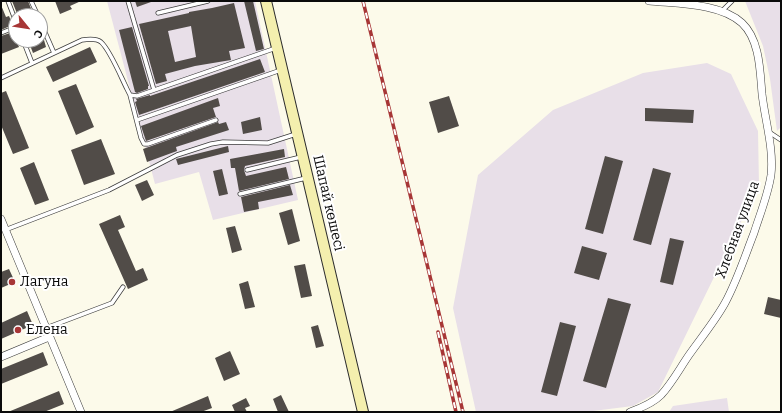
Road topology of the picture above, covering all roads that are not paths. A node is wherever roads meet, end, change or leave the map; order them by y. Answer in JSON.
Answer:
{"nodes":[{"id":1,"x":128,"y":1,"type":"edge"},
{"id":2,"x":208,"y":1,"type":"edge"},
{"id":3,"x":266,"y":1,"type":"edge"},
{"id":4,"x":649,"y":1,"type":"edge"},
{"id":5,"x":732,"y":1,"type":"edge"},
{"id":6,"x":722,"y":11,"type":"junction"},
{"id":7,"x":158,"y":13,"type":"dead end"},
{"id":8,"x":48,"y":39,"type":"edge"},
{"id":9,"x":26,"y":48,"type":"edge"},
{"id":10,"x":277,"y":48,"type":"junction"},
{"id":11,"x":54,"y":53,"type":"junction"},
{"id":12,"x":32,"y":63,"type":"junction"},
{"id":13,"x":282,"y":70,"type":"junction"},
{"id":14,"x":1,"y":78,"type":"edge"},
{"id":15,"x":154,"y":90,"type":"junction"},
{"id":16,"x":130,"y":95,"type":"junction"},
{"id":17,"x":137,"y":120,"type":"junction"},
{"id":18,"x":216,"y":120,"type":"dead end"},
{"id":19,"x":767,"y":130,"type":"junction"},
{"id":20,"x":297,"y":134,"type":"junction"},
{"id":21,"x":781,"y":140,"type":"edge"},
{"id":22,"x":302,"y":156,"type":"junction"},
{"id":23,"x":247,"y":170,"type":"dead end"},
{"id":24,"x":307,"y":178,"type":"junction"},
{"id":25,"x":240,"y":194,"type":"dead end"},
{"id":26,"x":1,"y":219,"type":"edge"},
{"id":27,"x":5,"y":230,"type":"junction"},
{"id":28,"x":123,"y":287,"type":"dead end"},
{"id":29,"x":46,"y":328,"type":"junction"},
{"id":30,"x":49,"y":337,"type":"junction"},
{"id":31,"x":1,"y":357,"type":"edge"},
{"id":32,"x":81,"y":412,"type":"edge"},
{"id":33,"x":363,"y":412,"type":"edge"},
{"id":34,"x":630,"y":412,"type":"edge"}],
"edges":[{"from":1,"to":15,"type":"lane"},
{"from":2,"to":7,"type":"lane"},
{"from":3,"to":10,"type":"street","name":"Шапай көшесі"},
{"from":4,"to":6,"type":"street","name":"Хлебная улица"},
{"from":5,"to":6,"type":"lane"},
{"from":6,"to":19,"type":"street","name":"Хлебная улица"},
{"from":8,"to":11,"type":"lane"},
{"from":9,"to":12,"type":"lane"},
{"from":10,"to":13,"type":"street","name":"Шапай көшесі"},
{"from":10,"to":15,"type":"lane"},
{"from":11,"to":12,"type":"lane"},
{"from":11,"to":16,"type":"lane"},
{"from":12,"to":14,"type":"lane"},
{"from":13,"to":17,"type":"lane"},
{"from":13,"to":20,"type":"street","name":"Шапай көшесі"},
{"from":15,"to":16,"type":"lane"},
{"from":16,"to":17,"type":"lane"},
{"from":17,"to":18,"type":"lane"},
{"from":19,"to":21,"type":"lane"},
{"from":19,"to":34,"type":"street","name":"Хлебная улица"},
{"from":20,"to":22,"type":"street","name":"Шапай көшесі"},
{"from":20,"to":27,"type":"lane"},
{"from":22,"to":23,"type":"lane"},
{"from":22,"to":24,"type":"street","name":"Шапай көшесі"},
{"from":24,"to":25,"type":"lane"},
{"from":24,"to":33,"type":"street","name":"Шапай көшесі"},
{"from":26,"to":27,"type":"street"},
{"from":27,"to":29,"type":"street"},
{"from":28,"to":29,"type":"lane"},
{"from":29,"to":30,"type":"street"},
{"from":30,"to":31,"type":"street"},
{"from":30,"to":32,"type":"street"}]}
